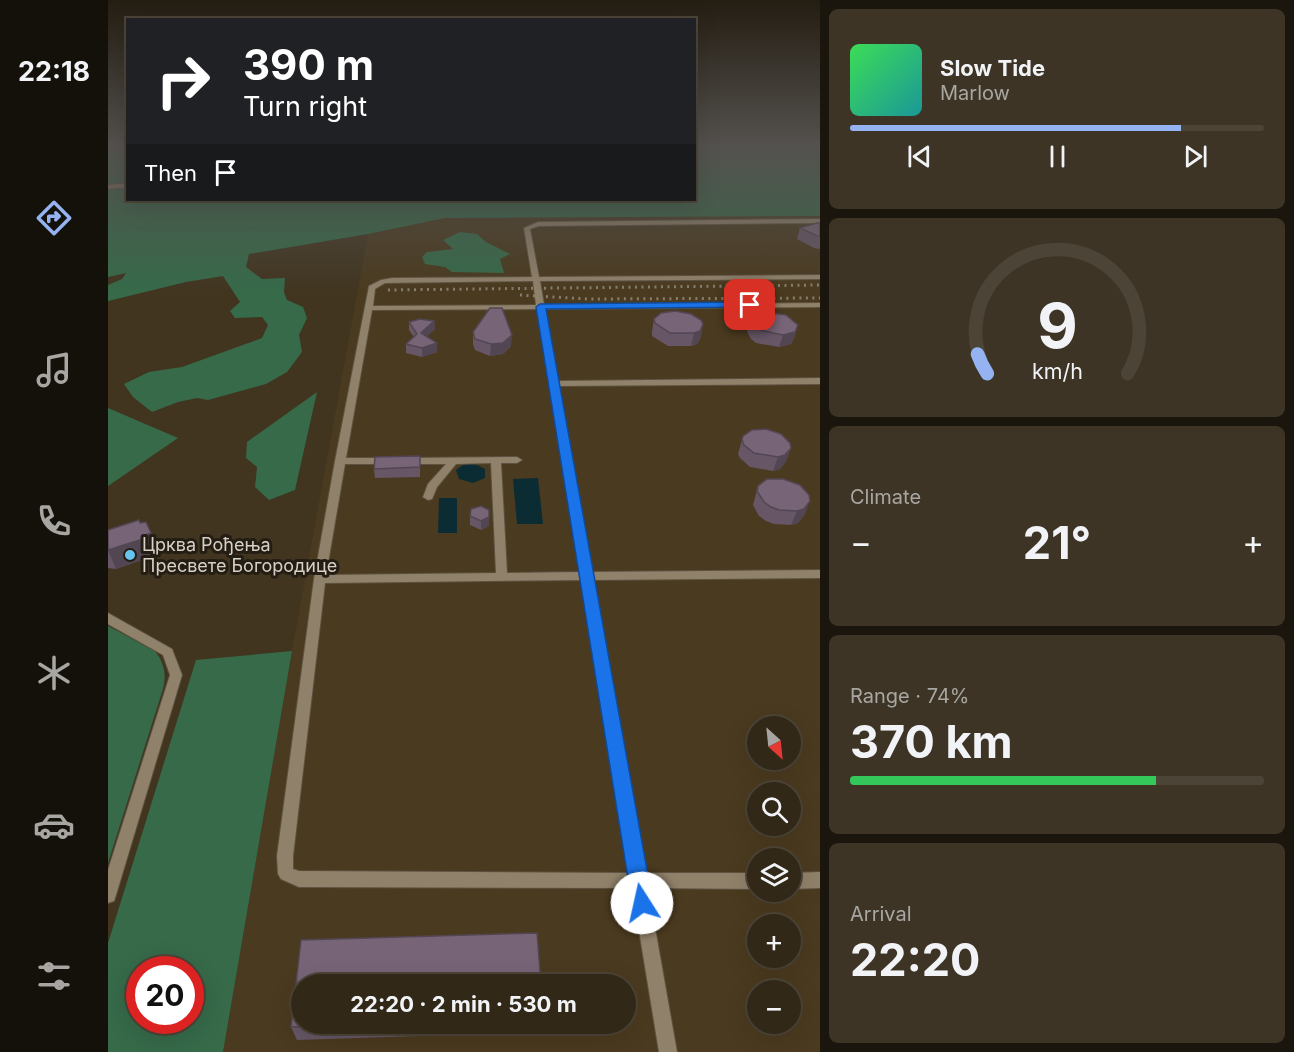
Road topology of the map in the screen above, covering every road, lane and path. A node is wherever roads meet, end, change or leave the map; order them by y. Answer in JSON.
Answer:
{"nodes":[{"id":1,"x":820,"y":221,"type":"edge"},
{"id":2,"x":820,"y":277,"type":"edge"},
{"id":3,"x":536,"y":279,"type":"junction"},
{"id":4,"x":820,"y":305,"type":"edge"},
{"id":5,"x":540,"y":307,"type":"junction"},
{"id":6,"x":369,"y":308,"type":"junction"},
{"id":7,"x":819,"y":382,"type":"edge"},
{"id":8,"x":554,"y":384,"type":"junction"},
{"id":9,"x":454,"y":460,"type":"junction"},
{"id":10,"x":496,"y":460,"type":"junction"},
{"id":11,"x":517,"y":460,"type":"dead end"},
{"id":12,"x":340,"y":461,"type":"junction"},
{"id":13,"x":428,"y":497,"type":"dead end"},
{"id":14,"x":820,"y":574,"type":"edge"},
{"id":15,"x":587,"y":576,"type":"junction"},
{"id":16,"x":502,"y":577,"type":"junction"},
{"id":17,"x":320,"y":579,"type":"junction"},
{"id":18,"x":108,"y":618,"type":"edge"},
{"id":19,"x":801,"y":880,"type":"edge"},
{"id":20,"x":820,"y":880,"type":"edge"},
{"id":21,"x":747,"y":881,"type":"edge"},
{"id":22,"x":639,"y":882,"type":"junction"},
{"id":23,"x":108,"y":895,"type":"edge"},
{"id":24,"x":668,"y":1052,"type":"edge"}],
"edges":[{"from":1,"to":3,"type":"street"},
{"from":2,"to":3,"type":"street"},
{"from":3,"to":5,"type":"street"},
{"from":3,"to":6,"type":"street"},
{"from":4,"to":5,"type":"street"},
{"from":5,"to":6,"type":"street"},
{"from":5,"to":8,"type":"street"},
{"from":6,"to":12,"type":"street"},
{"from":7,"to":8,"type":"street"},
{"from":8,"to":15,"type":"street"},
{"from":9,"to":10,"type":"street"},
{"from":9,"to":12,"type":"street"},
{"from":9,"to":13,"type":"street"},
{"from":10,"to":11,"type":"street"},
{"from":10,"to":16,"type":"street"},
{"from":12,"to":17,"type":"street"},
{"from":14,"to":15,"type":"street"},
{"from":15,"to":16,"type":"street"},
{"from":15,"to":22,"type":"street"},
{"from":16,"to":17,"type":"street"},
{"from":17,"to":22,"type":"street"},
{"from":18,"to":23,"type":"street"},
{"from":19,"to":20,"type":"street"},
{"from":21,"to":22,"type":"street"},
{"from":22,"to":24,"type":"street"}]}
